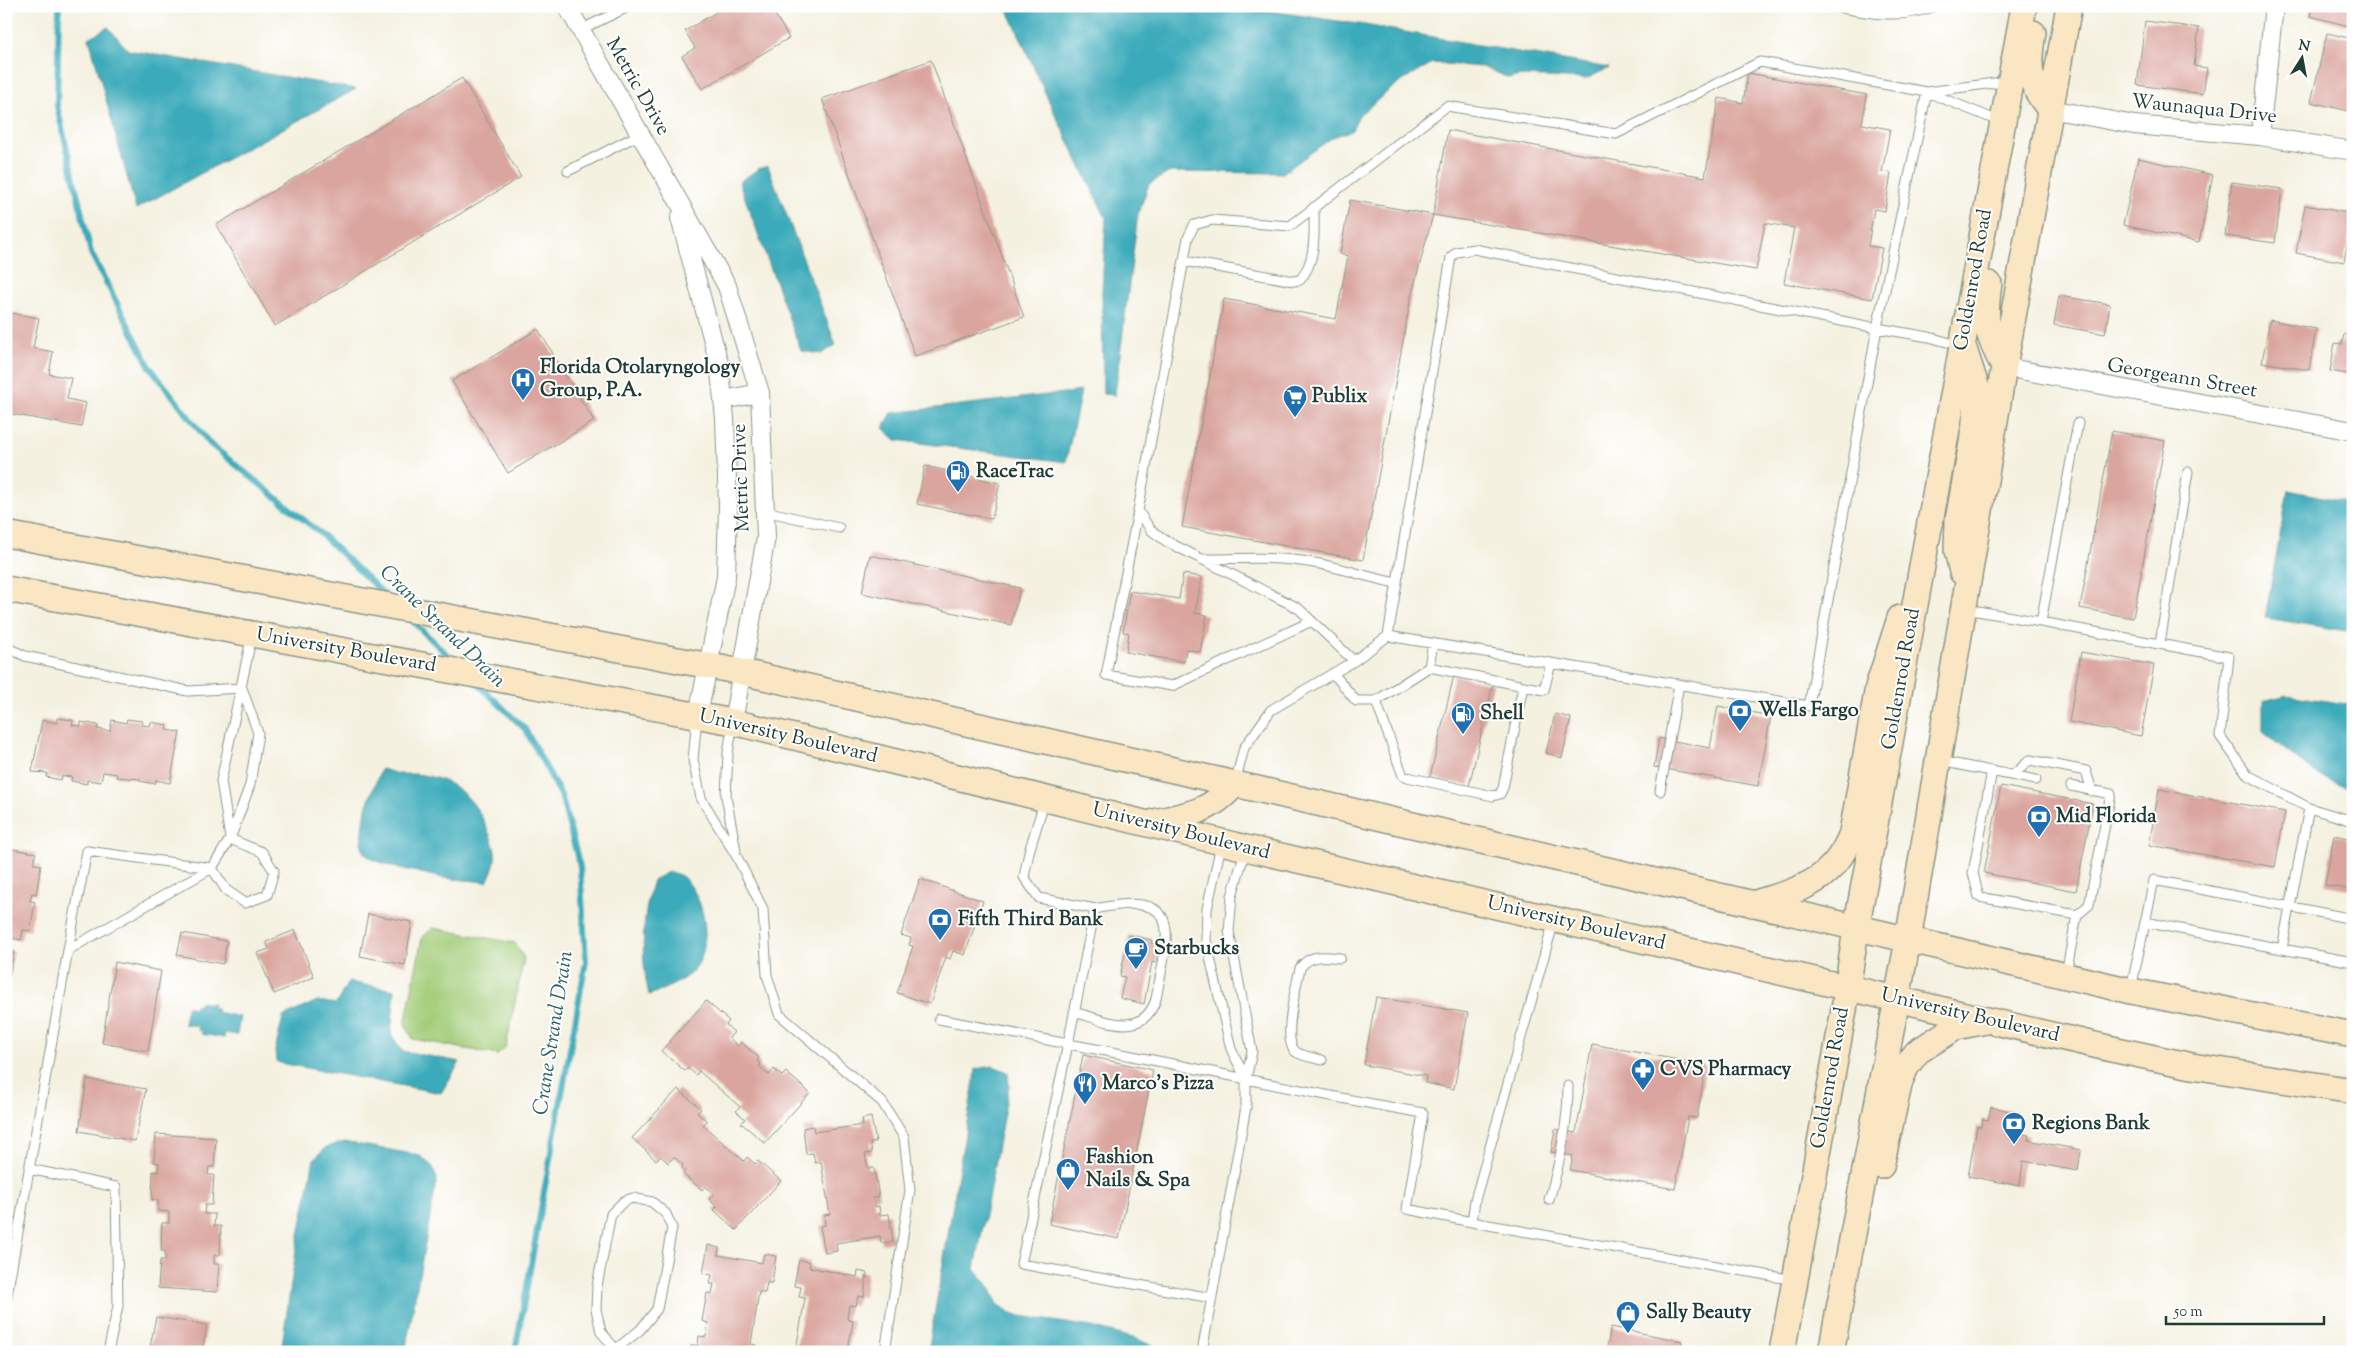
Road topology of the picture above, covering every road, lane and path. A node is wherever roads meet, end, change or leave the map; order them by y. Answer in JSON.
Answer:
{"nodes":[{"id":1,"x":567,"y":6,"type":"edge"},
{"id":2,"x":630,"y":6,"type":"edge"},
{"id":3,"x":1832,"y":6,"type":"edge"},
{"id":4,"x":2024,"y":6,"type":"edge"},
{"id":5,"x":2038,"y":6,"type":"edge"},
{"id":6,"x":2068,"y":6,"type":"edge"},
{"id":7,"x":2274,"y":6,"type":"edge"},
{"id":8,"x":1935,"y":7,"type":"edge"},
{"id":9,"x":580,"y":30,"type":"junction"},
{"id":10,"x":2010,"y":81,"type":"junction"},
{"id":11,"x":1927,"y":92,"type":"junction"},
{"id":12,"x":2050,"y":109,"type":"junction"},
{"id":13,"x":2003,"y":116,"type":"junction"},
{"id":14,"x":640,"y":134,"type":"junction"},
{"id":15,"x":2260,"y":136,"type":"junction"},
{"id":16,"x":2353,"y":152,"type":"edge"},
{"id":17,"x":568,"y":171,"type":"dead end"},
{"id":18,"x":672,"y":189,"type":"junction"},
{"id":19,"x":1314,"y":207,"type":"junction"},
{"id":20,"x":1184,"y":261,"type":"junction"},
{"id":21,"x":1877,"y":328,"type":"junction"},
{"id":22,"x":1963,"y":346,"type":"junction"},
{"id":23,"x":2004,"y":367,"type":"junction"},
{"id":24,"x":760,"y":393,"type":"junction"},
{"id":25,"x":723,"y":400,"type":"junction"},
{"id":26,"x":2078,"y":423,"type":"dead end"},
{"id":27,"x":2353,"y":431,"type":"edge"},
{"id":28,"x":2188,"y":472,"type":"dead end"},
{"id":29,"x":765,"y":511,"type":"junction"},
{"id":30,"x":1138,"y":511,"type":"junction"},
{"id":31,"x":1932,"y":516,"type":"junction"},
{"id":32,"x":839,"y":528,"type":"dead end"},
{"id":33,"x":6,"y":534,"type":"edge"},
{"id":34,"x":1202,"y":559,"type":"junction"},
{"id":35,"x":1398,"y":583,"type":"junction"},
{"id":36,"x":6,"y":589,"type":"edge"},
{"id":37,"x":1965,"y":600,"type":"junction"},
{"id":38,"x":1312,"y":621,"type":"junction"},
{"id":39,"x":2042,"y":622,"type":"junction"},
{"id":40,"x":252,"y":634,"type":"junction"},
{"id":41,"x":1388,"y":636,"type":"junction"},
{"id":42,"x":1433,"y":643,"type":"junction"},
{"id":43,"x":2160,"y":643,"type":"junction"},
{"id":44,"x":6,"y":647,"type":"edge"},
{"id":45,"x":1354,"y":661,"type":"junction"},
{"id":46,"x":1551,"y":663,"type":"junction"},
{"id":47,"x":708,"y":666,"type":"junction"},
{"id":48,"x":1429,"y":667,"type":"junction"},
{"id":49,"x":742,"y":672,"type":"junction"},
{"id":50,"x":1333,"y":673,"type":"junction"},
{"id":51,"x":1679,"y":684,"type":"junction"},
{"id":52,"x":1523,"y":686,"type":"junction"},
{"id":53,"x":242,"y":688,"type":"junction"},
{"id":54,"x":1376,"y":701,"type":"junction"},
{"id":55,"x":698,"y":715,"type":"junction"},
{"id":56,"x":733,"y":722,"type":"junction"},
{"id":57,"x":1938,"y":761,"type":"junction"},
{"id":58,"x":1992,"y":771,"type":"junction"},
{"id":59,"x":2013,"y":775,"type":"junction"},
{"id":60,"x":2036,"y":780,"type":"dead end"},
{"id":61,"x":1235,"y":784,"type":"junction"},
{"id":62,"x":2071,"y":786,"type":"dead end"},
{"id":63,"x":1660,"y":791,"type":"dead end"},
{"id":64,"x":2092,"y":791,"type":"junction"},
{"id":65,"x":1045,"y":799,"type":"junction"},
{"id":66,"x":2309,"y":808,"type":"junction"},
{"id":67,"x":2353,"y":821,"type":"edge"},
{"id":68,"x":1146,"y":824,"type":"junction"},
{"id":69,"x":230,"y":839,"type":"junction"},
{"id":70,"x":1222,"y":842,"type":"junction"},
{"id":71,"x":1246,"y":848,"type":"junction"},
{"id":72,"x":737,"y":857,"type":"junction"},
{"id":73,"x":212,"y":868,"type":"junction"},
{"id":74,"x":1752,"y":905,"type":"junction"},
{"id":75,"x":2289,"y":907,"type":"junction"},
{"id":76,"x":1095,"y":909,"type":"junction"},
{"id":77,"x":2077,"y":915,"type":"junction"},
{"id":78,"x":1555,"y":919,"type":"junction"},
{"id":79,"x":2353,"y":919,"type":"edge"},
{"id":80,"x":2145,"y":922,"type":"junction"},
{"id":81,"x":1856,"y":929,"type":"junction"},
{"id":82,"x":1908,"y":940,"type":"junction"},
{"id":83,"x":2282,"y":949,"type":"junction"},
{"id":84,"x":68,"y":950,"type":"junction"},
{"id":85,"x":1340,"y":958,"type":"dead end"},
{"id":86,"x":2353,"y":962,"type":"edge"},
{"id":87,"x":2065,"y":976,"type":"junction"},
{"id":88,"x":1848,"y":986,"type":"junction"},
{"id":89,"x":2131,"y":992,"type":"junction"},
{"id":90,"x":1896,"y":998,"type":"junction"},
{"id":91,"x":1074,"y":1012,"type":"junction"},
{"id":92,"x":939,"y":1019,"type":"dead end"},
{"id":93,"x":1989,"y":1020,"type":"junction"},
{"id":94,"x":2353,"y":1035,"type":"edge"},
{"id":95,"x":1068,"y":1044,"type":"junction"},
{"id":96,"x":1322,"y":1060,"type":"dead end"},
{"id":97,"x":1246,"y":1079,"type":"junction"},
{"id":98,"x":1568,"y":1086,"type":"dead end"},
{"id":99,"x":2353,"y":1091,"type":"edge"},
{"id":100,"x":29,"y":1169,"type":"junction"},
{"id":101,"x":1549,"y":1200,"type":"dead end"},
{"id":102,"x":1472,"y":1222,"type":"junction"},
{"id":103,"x":1848,"y":1257,"type":"junction"},
{"id":104,"x":1795,"y":1280,"type":"junction"},
{"id":105,"x":1212,"y":1298,"type":"junction"},
{"id":106,"x":6,"y":1300,"type":"edge"},
{"id":107,"x":617,"y":1351,"type":"edge"},
{"id":108,"x":108,"y":1352,"type":"edge"},
{"id":109,"x":886,"y":1352,"type":"edge"},
{"id":110,"x":1202,"y":1352,"type":"edge"},
{"id":111,"x":1782,"y":1352,"type":"edge"},
{"id":112,"x":1831,"y":1352,"type":"edge"}],
"edges":[{"from":1,"to":9,"type":"street","name":"Metric Drive"},
{"from":2,"to":9,"type":"lane"},
{"from":3,"to":8,"type":"lane"},
{"from":4,"to":10,"type":"street","name":"Goldenrod Road"},
{"from":5,"to":12,"type":"street"},
{"from":6,"to":12,"type":"street"},
{"from":7,"to":15,"type":"street"},
{"from":9,"to":14,"type":"street","name":"Metric Drive"},
{"from":10,"to":11,"type":"lane"},
{"from":10,"to":13,"type":"street","name":"Goldenrod Road"},
{"from":11,"to":13,"type":"lane"},
{"from":11,"to":19,"type":"lane"},
{"from":11,"to":21,"type":"lane"},
{"from":12,"to":15,"type":"street","name":"Waunaqua Drive"},
{"from":12,"to":23,"type":"street"},
{"from":13,"to":22,"type":"street","name":"Goldenrod Road"},
{"from":13,"to":23,"type":"street"},
{"from":14,"to":17,"type":"lane"},
{"from":14,"to":18,"type":"street","name":"Metric Drive"},
{"from":15,"to":16,"type":"street","name":"Waunaqua Drive"},
{"from":18,"to":24,"type":"street","name":"Metric Drive"},
{"from":18,"to":25,"type":"street","name":"Metric Drive"},
{"from":19,"to":20,"type":"lane"},
{"from":19,"to":20,"type":"lane"},
{"from":20,"to":30,"type":"lane"},
{"from":21,"to":22,"type":"lane"},
{"from":21,"to":35,"type":"lane"},
{"from":21,"to":51,"type":"lane"},
{"from":22,"to":31,"type":"street","name":"Goldenrod Road"},
{"from":22,"to":37,"type":"street"},
{"from":23,"to":27,"type":"street","name":"Georgeann Street"},
{"from":23,"to":37,"type":"street"},
{"from":24,"to":25,"type":"street"},
{"from":24,"to":29,"type":"street","name":"Metric Drive"},
{"from":25,"to":47,"type":"street","name":"Metric Drive"},
{"from":26,"to":39,"type":"lane"},
{"from":28,"to":43,"type":"lane"},
{"from":29,"to":32,"type":"lane"},
{"from":29,"to":49,"type":"street","name":"Metric Drive"},
{"from":30,"to":34,"type":"lane"},
{"from":30,"to":38,"type":"lane"},
{"from":31,"to":74,"type":"street"},
{"from":31,"to":81,"type":"street","name":"Goldenrod Road"},
{"from":33,"to":47,"type":"street"},
{"from":34,"to":35,"type":"lane"},
{"from":34,"to":38,"type":"lane"},
{"from":35,"to":41,"type":"lane"},
{"from":36,"to":40,"type":"street","name":"University Boulevard"},
{"from":37,"to":39,"type":"lane"},
{"from":37,"to":57,"type":"street"},
{"from":38,"to":45,"type":"lane"},
{"from":39,"to":43,"type":"lane"},
{"from":40,"to":53,"type":"lane"},
{"from":40,"to":55,"type":"street","name":"University Boulevard"},
{"from":41,"to":42,"type":"lane"},
{"from":41,"to":45,"type":"lane"},
{"from":42,"to":46,"type":"lane"},
{"from":42,"to":48,"type":"lane"},
{"from":43,"to":66,"type":"lane"},
{"from":44,"to":53,"type":"lane"},
{"from":45,"to":50,"type":"lane"},
{"from":46,"to":51,"type":"lane"},
{"from":46,"to":52,"type":"lane"},
{"from":47,"to":49,"type":"street"},
{"from":47,"to":55,"type":"street","name":"Metric Drive"},
{"from":48,"to":52,"type":"lane"},
{"from":48,"to":54,"type":"lane"},
{"from":49,"to":56,"type":"street","name":"Metric Drive"},
{"from":49,"to":61,"type":"street"},
{"from":50,"to":54,"type":"lane"},
{"from":50,"to":61,"type":"lane"},
{"from":51,"to":63,"type":"lane"},
{"from":52,"to":54,"type":"lane"},
{"from":53,"to":69,"type":"lane"},
{"from":53,"to":69,"type":"lane"},
{"from":55,"to":56,"type":"street","name":"University Boulevard"},
{"from":55,"to":72,"type":"lane"},
{"from":56,"to":65,"type":"street","name":"University Boulevard"},
{"from":56,"to":72,"type":"lane"},
{"from":57,"to":58,"type":"lane"},
{"from":57,"to":82,"type":"street"},
{"from":58,"to":59,"type":"lane"},
{"from":58,"to":77,"type":"lane"},
{"from":59,"to":60,"type":"lane"},
{"from":59,"to":64,"type":"lane"},
{"from":61,"to":68,"type":"street"},
{"from":61,"to":74,"type":"street"},
{"from":62,"to":64,"type":"lane"},
{"from":64,"to":77,"type":"lane"},
{"from":65,"to":68,"type":"street","name":"University Boulevard"},
{"from":65,"to":76,"type":"lane"},
{"from":66,"to":67,"type":"lane"},
{"from":66,"to":75,"type":"lane"},
{"from":68,"to":70,"type":"street","name":"University Boulevard"},
{"from":69,"to":73,"type":"lane"},
{"from":69,"to":73,"type":"lane"},
{"from":70,"to":71,"type":"street","name":"University Boulevard"},
{"from":70,"to":97,"type":"lane"},
{"from":71,"to":78,"type":"street","name":"University Boulevard"},
{"from":71,"to":97,"type":"lane"},
{"from":72,"to":109,"type":"lane"},
{"from":73,"to":84,"type":"lane"},
{"from":73,"to":84,"type":"lane"},
{"from":74,"to":81,"type":"street"},
{"from":75,"to":79,"type":"lane"},
{"from":75,"to":80,"type":"lane"},
{"from":75,"to":83,"type":"lane"},
{"from":76,"to":91,"type":"lane"},
{"from":76,"to":91,"type":"lane"},
{"from":77,"to":87,"type":"lane"},
{"from":78,"to":88,"type":"street","name":"University Boulevard"},
{"from":78,"to":102,"type":"lane"},
{"from":80,"to":83,"type":"lane"},
{"from":80,"to":89,"type":"lane"},
{"from":81,"to":82,"type":"street"},
{"from":81,"to":88,"type":"street","name":"Goldenrod Road"},
{"from":82,"to":87,"type":"street"},
{"from":82,"to":90,"type":"street"},
{"from":83,"to":86,"type":"lane"},
{"from":84,"to":100,"type":"lane"},
{"from":85,"to":96,"type":"lane"},
{"from":87,"to":89,"type":"street"},
{"from":88,"to":90,"type":"street","name":"University Boulevard"},
{"from":88,"to":104,"type":"street","name":"Goldenrod Road"},
{"from":89,"to":94,"type":"street"},
{"from":90,"to":93,"type":"street","name":"University Boulevard"},
{"from":90,"to":103,"type":"street"},
{"from":91,"to":95,"type":"lane"},
{"from":92,"to":95,"type":"lane"},
{"from":93,"to":99,"type":"street","name":"University Boulevard"},
{"from":93,"to":103,"type":"street"},
{"from":95,"to":97,"type":"lane"},
{"from":95,"to":105,"type":"lane"},
{"from":97,"to":102,"type":"lane"},
{"from":97,"to":105,"type":"lane"},
{"from":98,"to":101,"type":"lane"},
{"from":100,"to":106,"type":"lane"},
{"from":100,"to":108,"type":"lane"},
{"from":102,"to":104,"type":"lane"},
{"from":103,"to":112,"type":"street"},
{"from":104,"to":111,"type":"street","name":"Goldenrod Road"},
{"from":105,"to":110,"type":"lane"},
{"from":107,"to":107,"type":"lane"}]}
